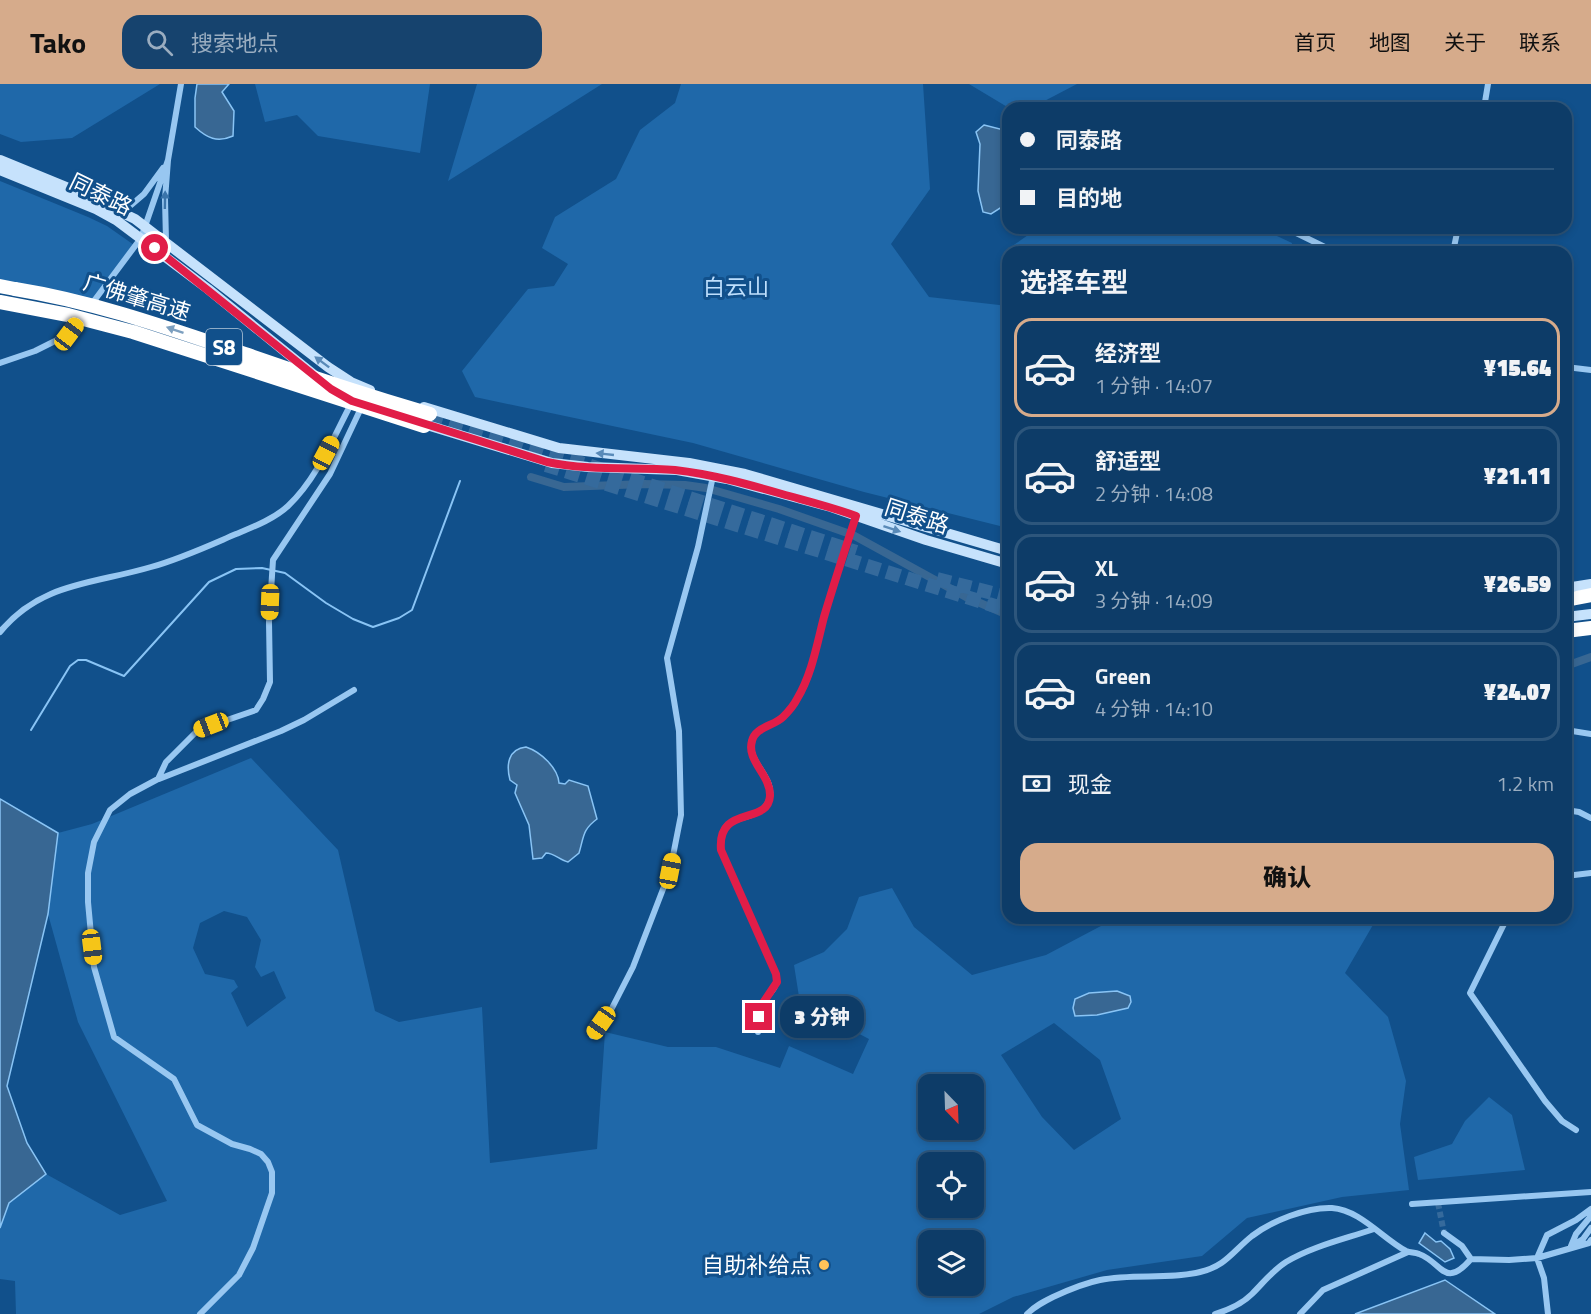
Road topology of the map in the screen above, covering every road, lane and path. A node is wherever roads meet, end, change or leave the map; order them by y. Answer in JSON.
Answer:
{"nodes":[{"id":1,"x":181,"y":84,"type":"edge"},
{"id":2,"x":1488,"y":84,"type":"edge"},
{"id":3,"x":1485,"y":102,"type":"edge"},
{"id":4,"x":0,"y":160,"type":"edge"},
{"id":5,"x":168,"y":160,"type":"junction"},
{"id":6,"x":0,"y":170,"type":"edge"},
{"id":7,"x":123,"y":212,"type":"junction"},
{"id":8,"x":146,"y":225,"type":"junction"},
{"id":9,"x":1298,"y":234,"type":"edge"},
{"id":10,"x":141,"y":238,"type":"junction"},
{"id":11,"x":166,"y":241,"type":"junction"},
{"id":12,"x":1323,"y":246,"type":"edge"},
{"id":13,"x":0,"y":286,"type":"edge"},
{"id":14,"x":0,"y":302,"type":"edge"},
{"id":15,"x":0,"y":363,"type":"edge"},
{"id":16,"x":1572,"y":368,"type":"edge"},
{"id":17,"x":1591,"y":370,"type":"edge"},
{"id":18,"x":358,"y":403,"type":"junction"},
{"id":19,"x":713,"y":476,"type":"junction"},
{"id":20,"x":856,"y":516,"type":"junction"},
{"id":21,"x":1002,"y":549,"type":"edge"},
{"id":22,"x":1002,"y":562,"type":"edge"},
{"id":23,"x":1591,"y":584,"type":"edge"},
{"id":24,"x":1572,"y":587,"type":"edge"},
{"id":25,"x":1591,"y":597,"type":"edge"},
{"id":26,"x":1572,"y":600,"type":"edge"},
{"id":27,"x":1591,"y":614,"type":"edge"},
{"id":28,"x":1572,"y":616,"type":"edge"},
{"id":29,"x":1591,"y":628,"type":"edge"},
{"id":30,"x":1572,"y":631,"type":"edge"},
{"id":31,"x":0,"y":632,"type":"edge"},
{"id":32,"x":354,"y":690,"type":"dead end"},
{"id":33,"x":1572,"y":731,"type":"edge"},
{"id":34,"x":1591,"y":734,"type":"edge"},
{"id":35,"x":158,"y":779,"type":"junction"},
{"id":36,"x":1572,"y":811,"type":"edge"},
{"id":37,"x":1591,"y":818,"type":"edge"},
{"id":38,"x":1591,"y":873,"type":"edge"},
{"id":39,"x":1572,"y":875,"type":"edge"},
{"id":40,"x":1504,"y":924,"type":"edge"},
{"id":41,"x":758,"y":1032,"type":"dead end"},
{"id":42,"x":592,"y":1036,"type":"dead end"},
{"id":43,"x":1576,"y":1130,"type":"dead end"},
{"id":44,"x":1591,"y":1192,"type":"edge"},
{"id":45,"x":1412,"y":1204,"type":"dead end"},
{"id":46,"x":1591,"y":1209,"type":"edge"},
{"id":47,"x":1591,"y":1216,"type":"edge"},
{"id":48,"x":1591,"y":1228,"type":"edge"},
{"id":49,"x":1374,"y":1229,"type":"junction"},
{"id":50,"x":1444,"y":1233,"type":"tunnel mouth"},
{"id":51,"x":1591,"y":1240,"type":"edge"},
{"id":52,"x":1571,"y":1246,"type":"junction"},
{"id":53,"x":1408,"y":1252,"type":"junction"},
{"id":54,"x":1537,"y":1258,"type":"junction"},
{"id":55,"x":1471,"y":1259,"type":"junction"},
{"id":56,"x":200,"y":1314,"type":"edge"},
{"id":57,"x":1027,"y":1314,"type":"edge"},
{"id":58,"x":1215,"y":1314,"type":"edge"},
{"id":59,"x":1300,"y":1314,"type":"edge"},
{"id":60,"x":1548,"y":1314,"type":"edge"}],
"edges":[{"from":1,"to":5,"type":"street"},
{"from":2,"to":3,"type":"street"},
{"from":4,"to":7,"type":"main road","name":"同泰路"},
{"from":5,"to":7,"type":"street"},
{"from":5,"to":8,"type":"street"},
{"from":11,"to":5,"type":"street","one_way":true},
{"from":6,"to":10,"type":"main road","name":"同泰路"},
{"from":7,"to":8,"type":"main road","name":"同泰路"},
{"from":8,"to":10,"type":"street"},
{"from":8,"to":11,"type":"main road","name":"同泰路"},
{"from":9,"to":12,"type":"street"},
{"from":10,"to":15,"type":"street"},
{"from":10,"to":18,"type":"main road","name":"同泰路"},
{"from":21,"to":11,"type":"main road","name":"同泰路","one_way":true},
{"from":14,"to":13,"type":"highway","name":"广佛肇高速","number":"S8","one_way":true,"bridge":true},
{"from":16,"to":17,"type":"street"},
{"from":18,"to":19,"type":"main road","name":"同泰路"},
{"from":18,"to":31,"type":"street"},
{"from":18,"to":35,"type":"street"},
{"from":19,"to":20,"type":"main road","name":"同泰路"},
{"from":19,"to":42,"type":"street"},
{"from":20,"to":22,"type":"main road","name":"同泰路","one_way":true},
{"from":20,"to":41,"type":"street"},
{"from":23,"to":24,"type":"main road"},
{"from":25,"to":26,"type":"highway"},
{"from":27,"to":28,"type":"main road"},
{"from":29,"to":30,"type":"highway"},
{"from":32,"to":35,"type":"street"},
{"from":33,"to":34,"type":"street"},
{"from":35,"to":56,"type":"street"},
{"from":36,"to":37,"type":"street"},
{"from":38,"to":39,"type":"street"},
{"from":40,"to":43,"type":"street"},
{"from":44,"to":45,"type":"street"},
{"from":46,"to":54,"type":"street"},
{"from":47,"to":52,"type":"street"},
{"from":48,"to":52,"type":"street"},
{"from":49,"to":53,"type":"street"},
{"from":49,"to":57,"type":"street"},
{"from":49,"to":58,"type":"street"},
{"from":50,"to":55,"type":"street"},
{"from":51,"to":52,"type":"street"},
{"from":52,"to":54,"type":"street"},
{"from":53,"to":55,"type":"street"},
{"from":53,"to":59,"type":"street"},
{"from":54,"to":55,"type":"street"},
{"from":54,"to":60,"type":"street"}]}
